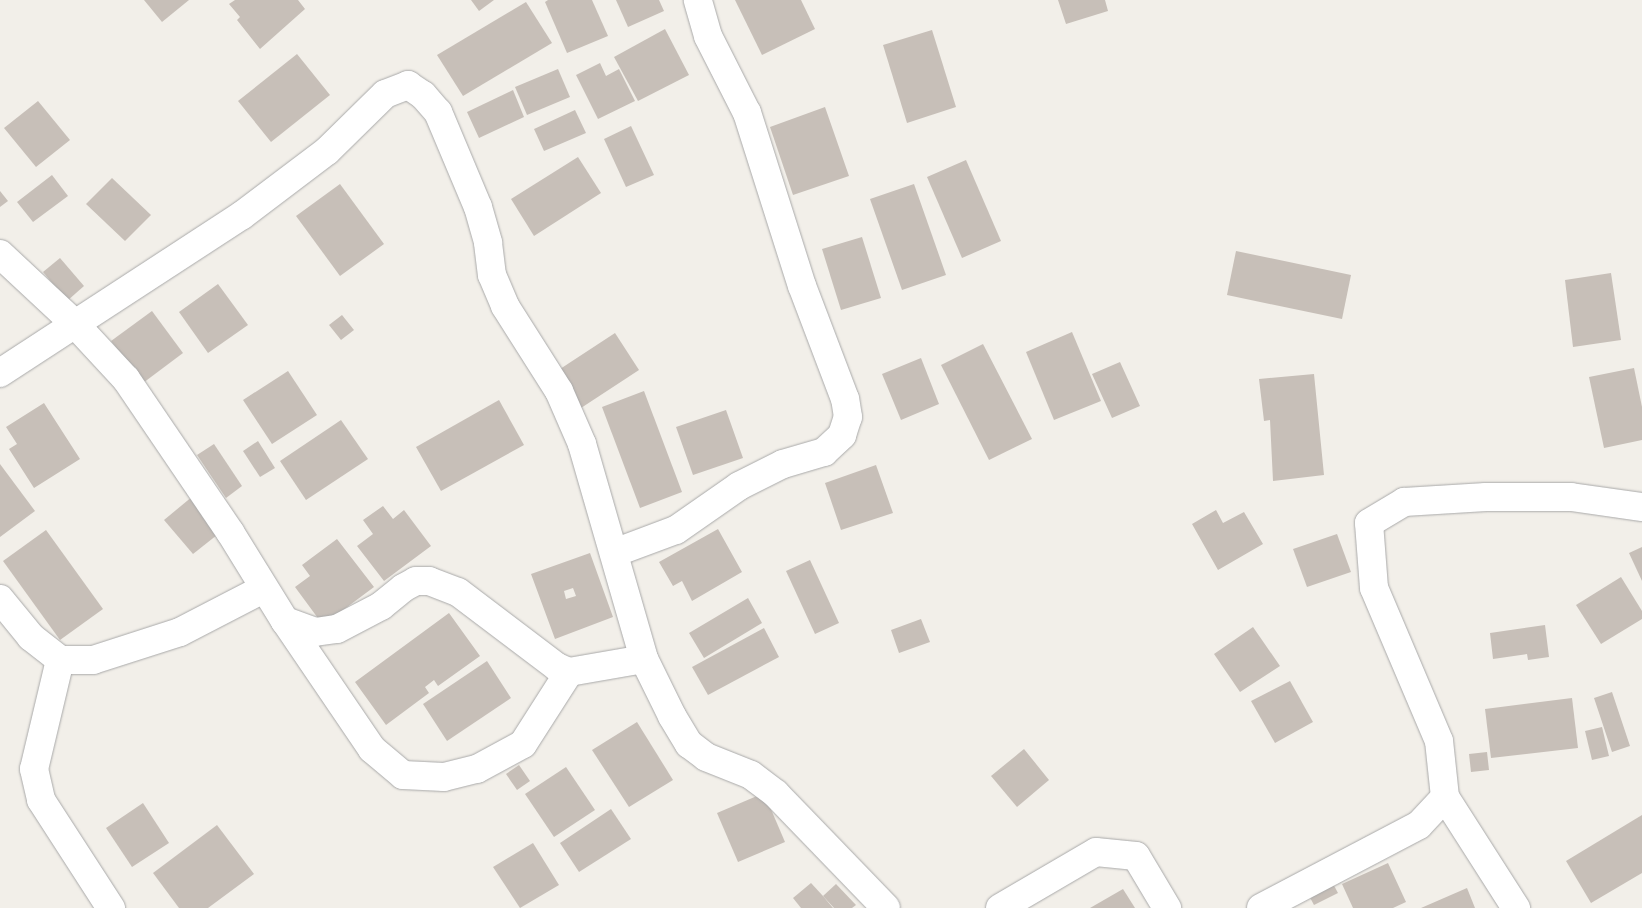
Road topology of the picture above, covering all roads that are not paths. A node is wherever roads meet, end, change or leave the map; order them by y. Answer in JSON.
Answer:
{"nodes":[{"id":1,"x":698,"y":0,"type":"edge"},
{"id":2,"x":0,"y":254,"type":"edge"},
{"id":3,"x":75,"y":324,"type":"junction"},
{"id":4,"x":0,"y":373,"type":"edge"},
{"id":5,"x":1642,"y":507,"type":"edge"},
{"id":6,"x":614,"y":553,"type":"junction"},
{"id":7,"x":263,"y":589,"type":"junction"},
{"id":8,"x":0,"y":599,"type":"edge"},
{"id":9,"x":285,"y":621,"type":"junction"},
{"id":10,"x":644,"y":659,"type":"junction"},
{"id":11,"x":60,"y":660,"type":"junction"},
{"id":12,"x":569,"y":672,"type":"junction"},
{"id":13,"x":1445,"y":797,"type":"junction"},
{"id":14,"x":111,"y":908,"type":"edge"},
{"id":15,"x":886,"y":908,"type":"edge"},
{"id":16,"x":1000,"y":908,"type":"edge"},
{"id":17,"x":1167,"y":908,"type":"edge"},
{"id":18,"x":1261,"y":908,"type":"edge"},
{"id":19,"x":1516,"y":908,"type":"edge"}],
"edges":[{"from":1,"to":6,"type":"street"},
{"from":2,"to":3,"type":"street"},
{"from":3,"to":4,"type":"street"},
{"from":3,"to":6,"type":"street"},
{"from":3,"to":7,"type":"street"},
{"from":5,"to":13,"type":"street"},
{"from":6,"to":10,"type":"street"},
{"from":7,"to":9,"type":"street"},
{"from":7,"to":11,"type":"street"},
{"from":8,"to":11,"type":"street"},
{"from":9,"to":12,"type":"street"},
{"from":9,"to":12,"type":"street"},
{"from":10,"to":12,"type":"street"},
{"from":10,"to":15,"type":"street"},
{"from":11,"to":14,"type":"street"},
{"from":13,"to":18,"type":"street"},
{"from":13,"to":19,"type":"street"},
{"from":16,"to":17,"type":"street"}]}
